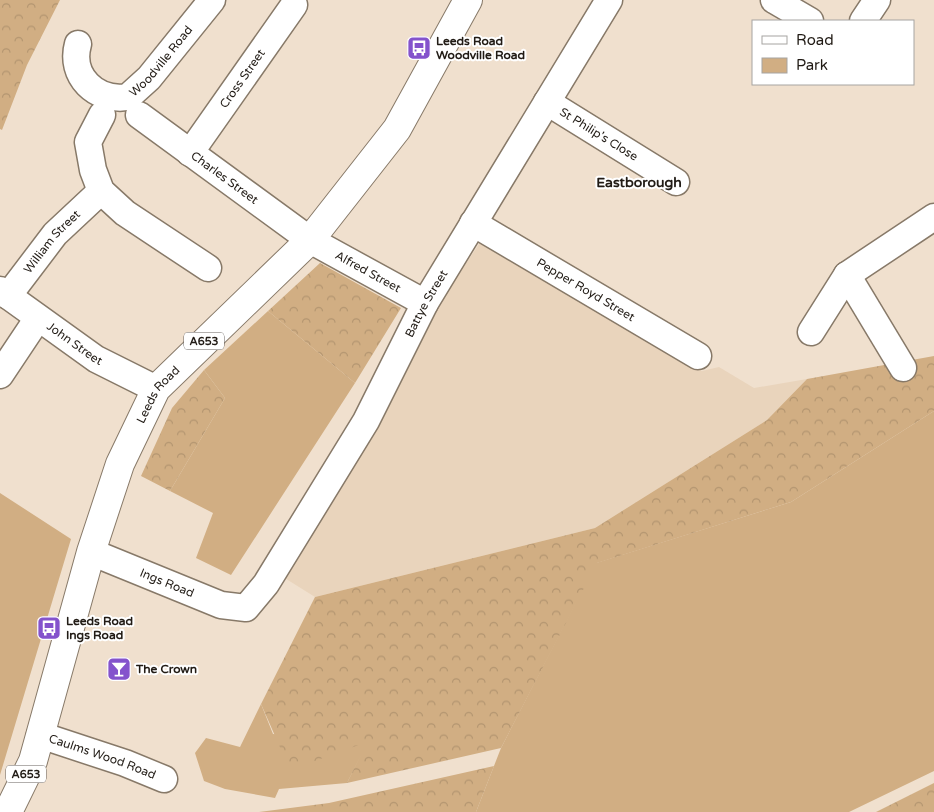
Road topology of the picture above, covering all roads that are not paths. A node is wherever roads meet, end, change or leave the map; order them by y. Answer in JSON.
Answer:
{"nodes":[{"id":1,"x":212,"y":0,"type":"edge"},
{"id":2,"x":468,"y":0,"type":"edge"},
{"id":3,"x":609,"y":0,"type":"edge"},
{"id":4,"x":774,"y":0,"type":"edge"},
{"id":5,"x":877,"y":0,"type":"edge"},
{"id":6,"x":294,"y":5,"type":"dead end"},
{"id":7,"x":808,"y":20,"type":"edge"},
{"id":8,"x":864,"y":20,"type":"edge"},
{"id":9,"x":78,"y":44,"type":"dead end"},
{"id":10,"x":548,"y":102,"type":"junction"},
{"id":11,"x":102,"y":115,"type":"dead end"},
{"id":12,"x":139,"y":115,"type":"dead end"},
{"id":13,"x":190,"y":153,"type":"junction"},
{"id":14,"x":677,"y":181,"type":"dead end"},
{"id":15,"x":101,"y":191,"type":"junction"},
{"id":16,"x":934,"y":217,"type":"edge"},
{"id":17,"x":473,"y":223,"type":"junction"},
{"id":18,"x":310,"y":240,"type":"junction"},
{"id":19,"x":208,"y":268,"type":"dead end"},
{"id":20,"x":847,"y":276,"type":"junction"},
{"id":21,"x":4,"y":293,"type":"edge"},
{"id":22,"x":425,"y":302,"type":"junction"},
{"id":23,"x":813,"y":317,"type":"dead end"},
{"id":24,"x":38,"y":318,"type":"junction"},
{"id":25,"x":698,"y":356,"type":"dead end"},
{"id":26,"x":903,"y":368,"type":"dead end"},
{"id":27,"x":0,"y":375,"type":"edge"},
{"id":28,"x":156,"y":389,"type":"junction"},
{"id":29,"x":91,"y":552,"type":"junction"},
{"id":30,"x":246,"y":608,"type":"joint"},
{"id":31,"x":40,"y":735,"type":"junction"},
{"id":32,"x":164,"y":779,"type":"dead end"},
{"id":33,"x":0,"y":804,"type":"edge"},
{"id":34,"x":7,"y":812,"type":"edge"}],
"edges":[{"from":1,"to":9,"type":"street","name":"Woodville Road"},
{"from":2,"to":18,"type":"main road","name":"Leeds Road","number":"A653"},
{"from":3,"to":10,"type":"street","name":"Battye Street"},
{"from":4,"to":7,"type":"street"},
{"from":5,"to":8,"type":"street"},
{"from":6,"to":13,"type":"street","name":"Cross Street"},
{"from":10,"to":14,"type":"street","name":"St Philip's Close"},
{"from":10,"to":17,"type":"street","name":"Battye Street"},
{"from":11,"to":15,"type":"street"},
{"from":12,"to":13,"type":"street","name":"Charles Street"},
{"from":13,"to":18,"type":"street","name":"Charles Street"},
{"from":15,"to":19,"type":"street"},
{"from":15,"to":21,"type":"street","name":"William Street"},
{"from":16,"to":20,"type":"street"},
{"from":17,"to":22,"type":"street","name":"Battye Street"},
{"from":17,"to":25,"type":"street","name":"Pepper Royd Street"},
{"from":18,"to":22,"type":"street","name":"Alfred Street"},
{"from":18,"to":28,"type":"main road","name":"Leeds Road","number":"A653"},
{"from":20,"to":23,"type":"street"},
{"from":20,"to":26,"type":"street"},
{"from":21,"to":24,"type":"street","name":"John Street"},
{"from":22,"to":30,"type":"street","name":"Battye Street"},
{"from":24,"to":27,"type":"street"},
{"from":24,"to":28,"type":"street","name":"John Street"},
{"from":28,"to":29,"type":"main road","name":"Leeds Road","number":"A653"},
{"from":29,"to":30,"type":"street","name":"Ings Road"},
{"from":29,"to":31,"type":"main road","name":"Leeds Road","number":"A653"},
{"from":31,"to":32,"type":"street","name":"Caulms Wood Road"},
{"from":31,"to":34,"type":"main road","name":"Leeds Road","number":"A653"},
{"from":33,"to":34,"type":"street"}]}
